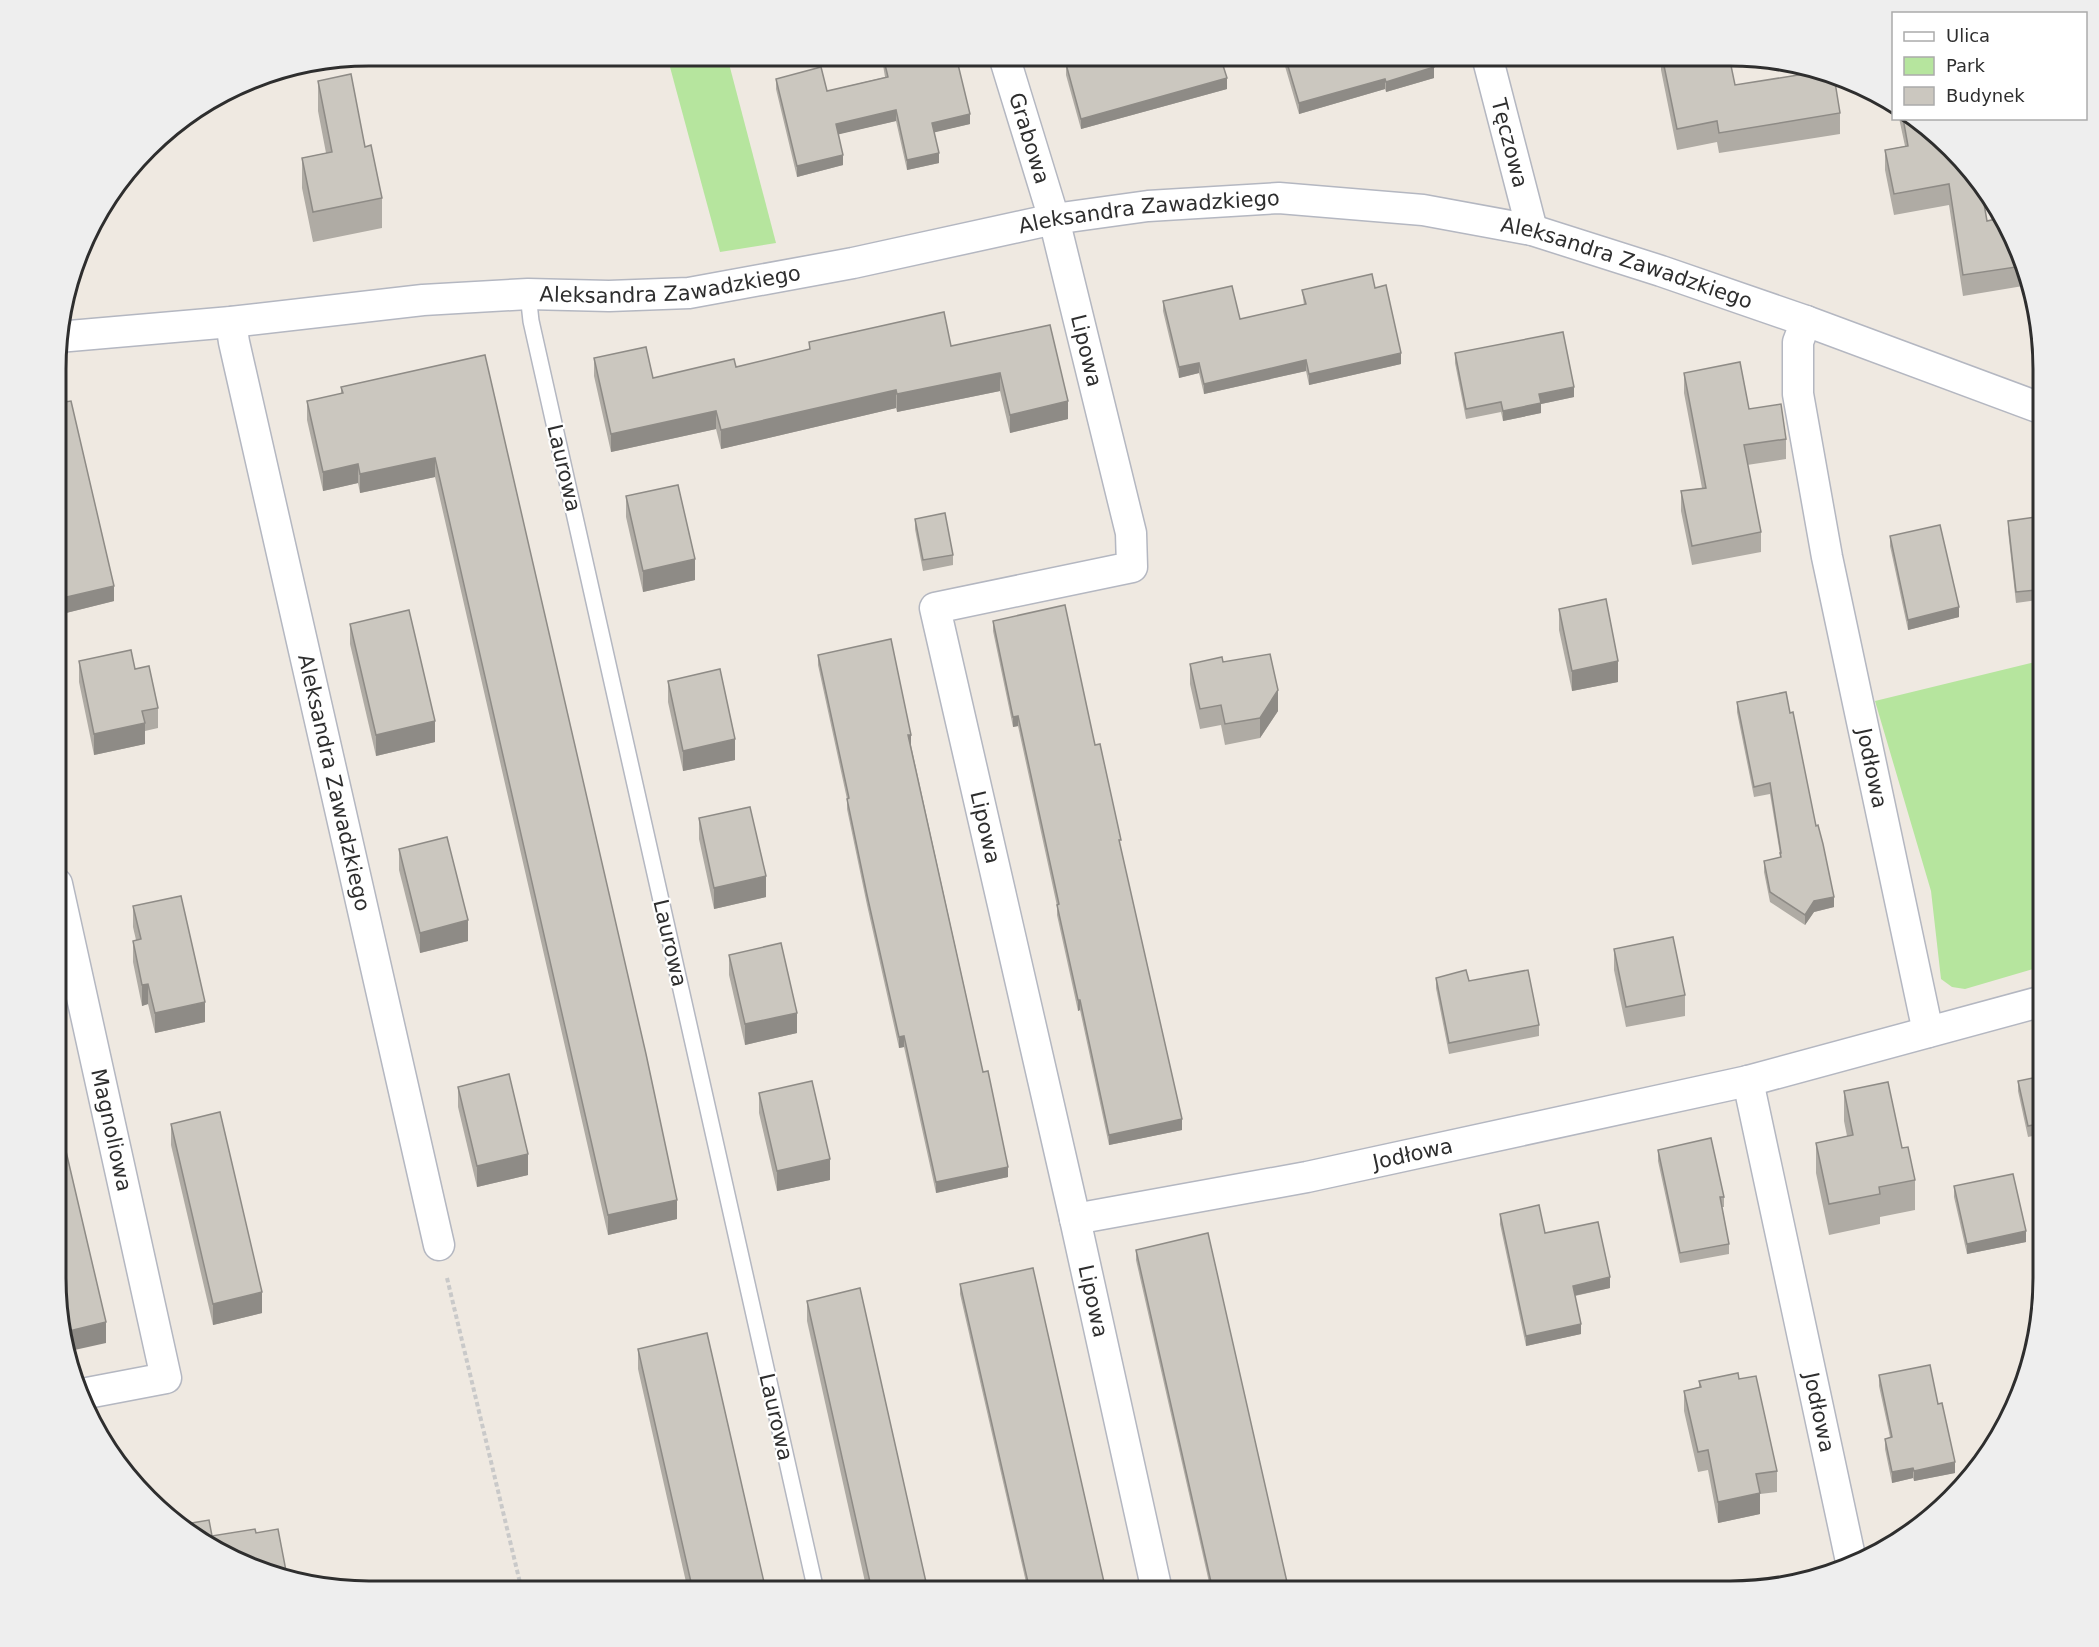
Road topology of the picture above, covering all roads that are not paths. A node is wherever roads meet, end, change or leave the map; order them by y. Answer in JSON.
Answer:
{"nodes":[{"id":1,"x":1007,"y":66,"type":"edge"},
{"id":2,"x":1490,"y":66,"type":"edge"},
{"id":3,"x":1054,"y":219,"type":"junction"},
{"id":4,"x":1532,"y":230,"type":"junction"},
{"id":5,"x":528,"y":294,"type":"junction"},
{"id":6,"x":1806,"y":321,"type":"junction"},
{"id":7,"x":231,"y":322,"type":"junction"},
{"id":8,"x":68,"y":336,"type":"edge"},
{"id":9,"x":2033,"y":405,"type":"edge"},
{"id":10,"x":66,"y":925,"type":"edge"},
{"id":11,"x":2033,"y":1004,"type":"edge"},
{"id":12,"x":1928,"y":1032,"type":"junction"},
{"id":13,"x":1748,"y":1081,"type":"junction"},
{"id":14,"x":1075,"y":1219,"type":"junction"},
{"id":15,"x":439,"y":1245,"type":"road end"},
{"id":16,"x":89,"y":1393,"type":"edge"},
{"id":17,"x":1850,"y":1556,"type":"edge"},
{"id":18,"x":814,"y":1581,"type":"edge"},
{"id":19,"x":1156,"y":1581,"type":"edge"}],
"edges":[{"from":1,"to":3,"type":"street","name":"Grabowa"},
{"from":2,"to":4,"type":"street","name":"Tęczowa"},
{"from":3,"to":4,"type":"street","name":"Aleksandra Zawadzkiego"},
{"from":3,"to":5,"type":"street","name":"Aleksandra Zawadzkiego"},
{"from":3,"to":14,"type":"street","name":"Lipowa"},
{"from":4,"to":6,"type":"street","name":"Aleksandra Zawadzkiego"},
{"from":5,"to":7,"type":"street","name":"Aleksandra Zawadzkiego"},
{"from":5,"to":18,"type":"lane","name":"Laurowa"},
{"from":6,"to":9,"type":"street","name":"Aleksandra Zawadzkiego"},
{"from":6,"to":12,"type":"street","name":"Jodłowa"},
{"from":7,"to":8,"type":"street","name":"Aleksandra Zawadzkiego"},
{"from":7,"to":15,"type":"street","name":"Aleksandra Zawadzkiego"},
{"from":10,"to":16,"type":"street","name":"Magnoliowa"},
{"from":11,"to":12,"type":"street"},
{"from":12,"to":13,"type":"street","name":"Jodłowa"},
{"from":13,"to":14,"type":"street","name":"Jodłowa"},
{"from":13,"to":17,"type":"street","name":"Jodłowa"},
{"from":14,"to":19,"type":"street","name":"Lipowa"}]}
